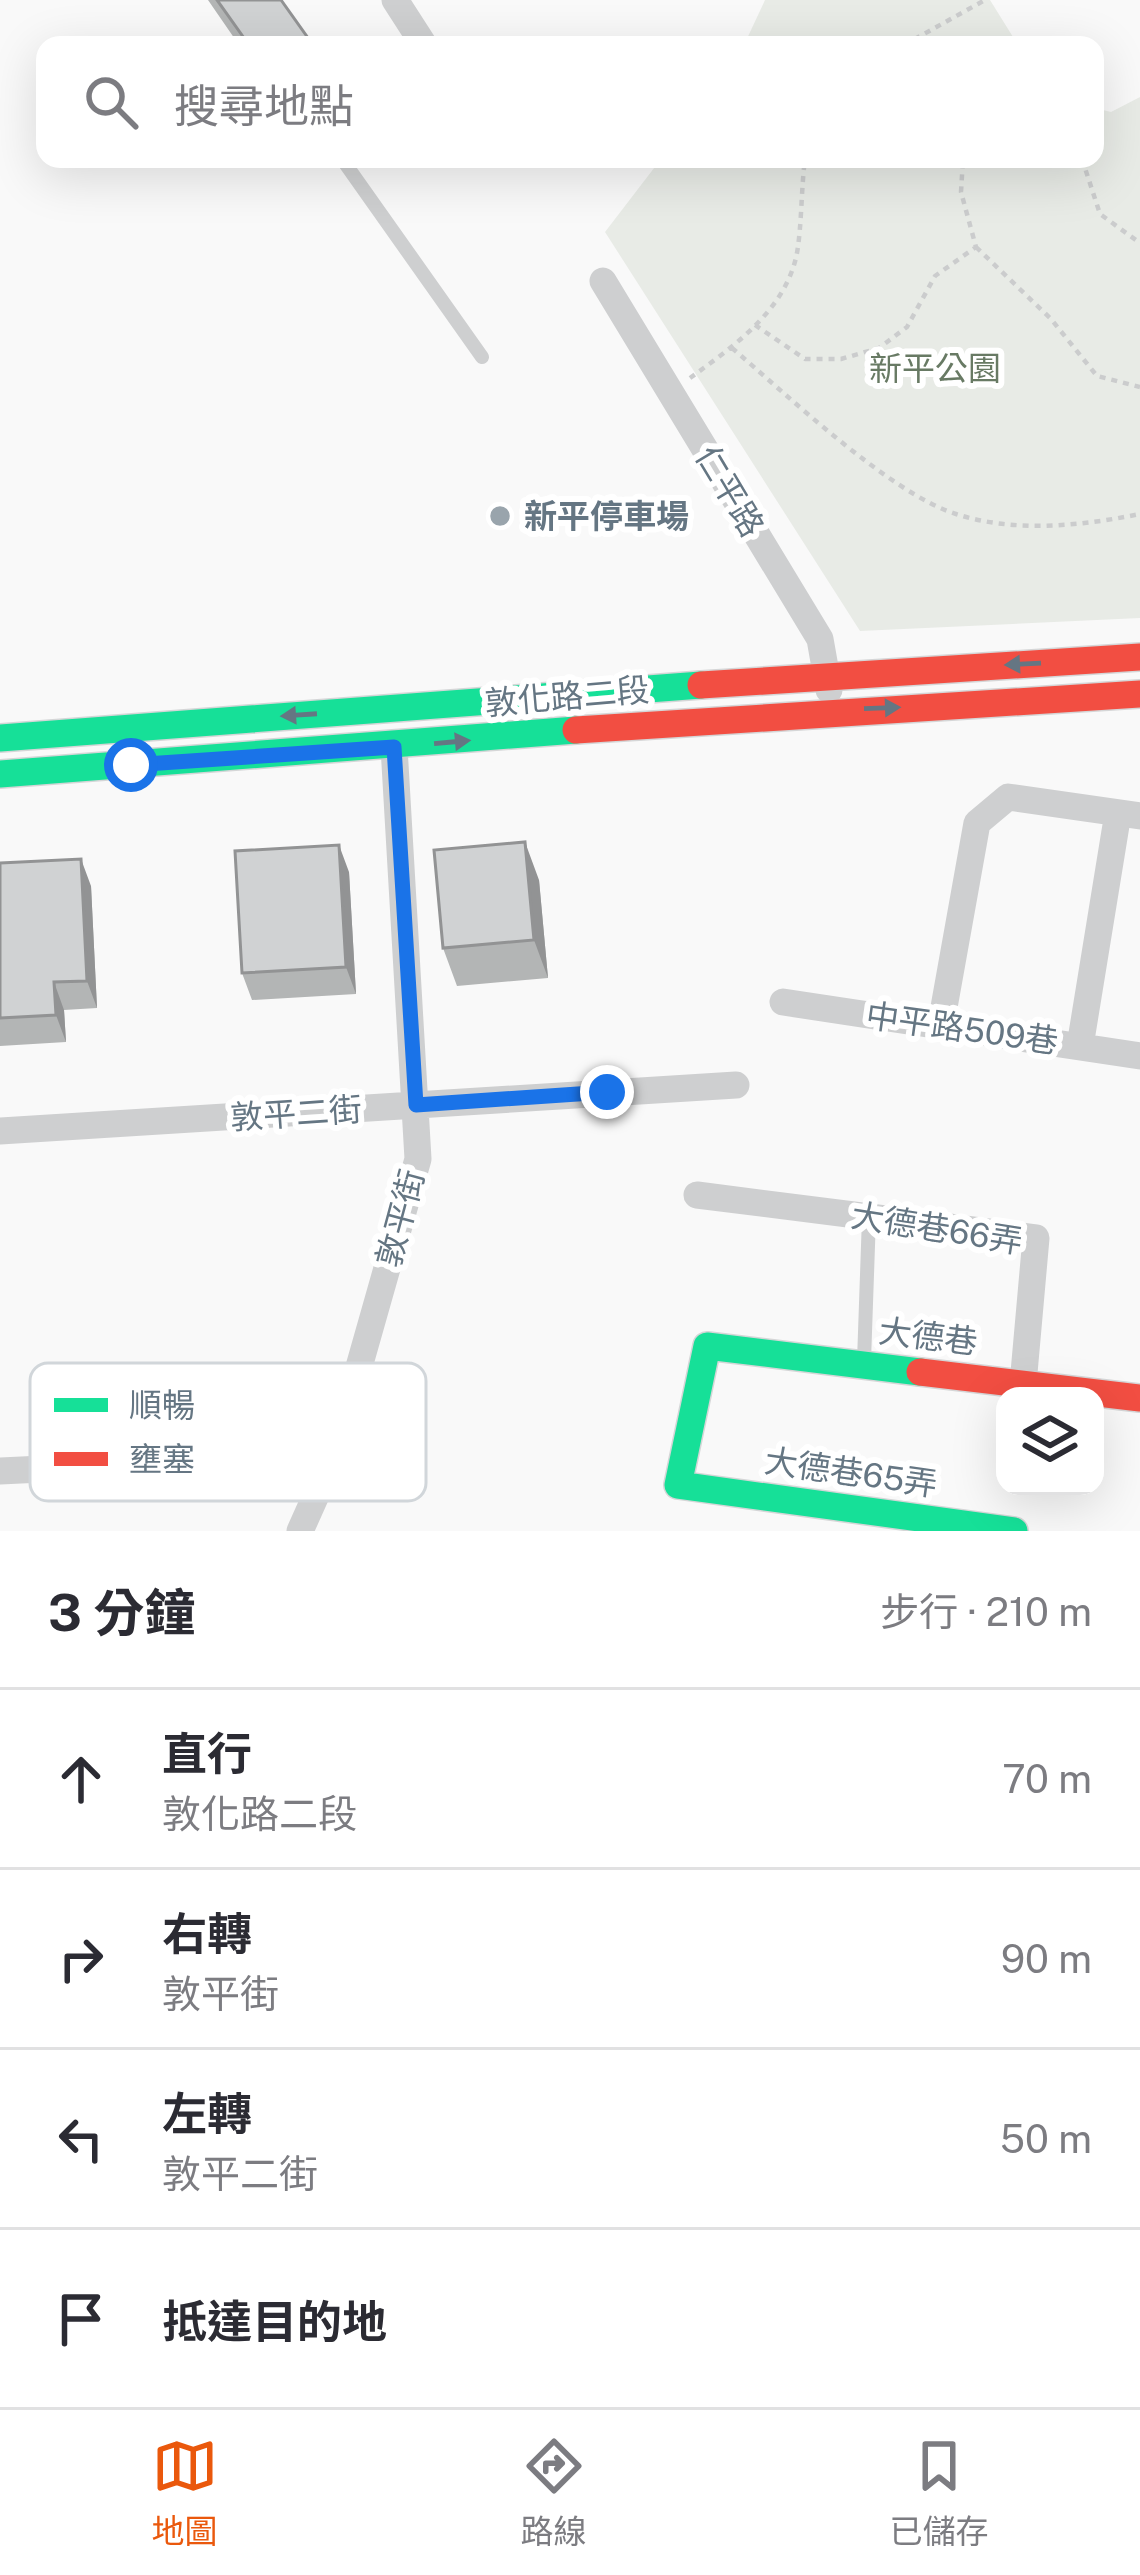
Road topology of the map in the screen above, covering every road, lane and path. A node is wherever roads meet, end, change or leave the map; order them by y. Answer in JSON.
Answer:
{"nodes":[{"id":1,"x":395,"y":0,"type":"edge"},
{"id":2,"x":985,"y":0,"type":"edge"},
{"id":3,"x":418,"y":36,"type":"edge"},
{"id":4,"x":920,"y":36,"type":"edge"},
{"id":5,"x":348,"y":168,"type":"edge"},
{"id":6,"x":804,"y":168,"type":"edge"},
{"id":7,"x":962,"y":168,"type":"edge"},
{"id":8,"x":1085,"y":168,"type":"edge"},
{"id":9,"x":1140,"y":243,"type":"edge"},
{"id":10,"x":976,"y":247,"type":"junction"},
{"id":11,"x":603,"y":281,"type":"dead end"},
{"id":12,"x":754,"y":325,"type":"junction"},
{"id":13,"x":732,"y":348,"type":"junction"},
{"id":14,"x":482,"y":357,"type":"dead end"},
{"id":15,"x":1140,"y":387,"type":"edge"},
{"id":16,"x":670,"y":392,"type":"junction"},
{"id":17,"x":1140,"y":514,"type":"edge"},
{"id":18,"x":1140,"y":658,"type":"edge"},
{"id":19,"x":828,"y":677,"type":"junction"},
{"id":20,"x":1140,"y":694,"type":"edge"},
{"id":21,"x":830,"y":710,"type":"junction"},
{"id":22,"x":0,"y":738,"type":"edge"},
{"id":23,"x":394,"y":747,"type":"junction"},
{"id":24,"x":0,"y":774,"type":"edge"},
{"id":25,"x":1129,"y":814,"type":"edge"},
{"id":26,"x":783,"y":1002,"type":"dead end"},
{"id":27,"x":941,"y":1024,"type":"junction"},
{"id":28,"x":1080,"y":1046,"type":"junction"},
{"id":29,"x":1140,"y":1056,"type":"edge"},
{"id":30,"x":736,"y":1085,"type":"dead end"},
{"id":31,"x":416,"y":1105,"type":"junction"},
{"id":32,"x":0,"y":1131,"type":"edge"},
{"id":33,"x":697,"y":1195,"type":"dead end"},
{"id":34,"x":868,"y":1217,"type":"junction"},
{"id":35,"x":360,"y":1363,"type":"edge"},
{"id":36,"x":864,"y":1365,"type":"junction"},
{"id":37,"x":1023,"y":1384,"type":"junction"},
{"id":38,"x":1140,"y":1398,"type":"edge"},
{"id":39,"x":30,"y":1470,"type":"edge"},
{"id":40,"x":0,"y":1471,"type":"edge"},
{"id":41,"x":678,"y":1485,"type":"joint"},
{"id":42,"x":313,"y":1501,"type":"edge"},
{"id":43,"x":300,"y":1531,"type":"edge"},
{"id":44,"x":1014,"y":1531,"type":"edge"}],
"edges":[{"from":1,"to":3,"type":"street"},
{"from":2,"to":4,"type":"path"},
{"from":5,"to":14,"type":"lane"},
{"from":6,"to":12,"type":"path"},
{"from":7,"to":10,"type":"path"},
{"from":8,"to":9,"type":"path"},
{"from":10,"to":12,"type":"path"},
{"from":10,"to":15,"type":"path"},
{"from":11,"to":16,"type":"street","name":"仁平路"},
{"from":12,"to":13,"type":"path"},
{"from":13,"to":16,"type":"path"},
{"from":13,"to":17,"type":"path"},
{"from":16,"to":19,"type":"street","name":"仁平路"},
{"from":18,"to":19,"type":"street","name":"敦化路二段","one_way":true},
{"from":19,"to":21,"type":"street","name":"仁平路"},
{"from":19,"to":22,"type":"street","name":"敦化路二段","one_way":true},
{"from":21,"to":20,"type":"street","name":"敦化路二段","one_way":true},
{"from":23,"to":21,"type":"street","name":"敦化路二段","one_way":true},
{"from":23,"to":24,"type":"street","name":"敦化路二段"},
{"from":23,"to":31,"type":"street","name":"敦平街"},
{"from":25,"to":27,"type":"street"},
{"from":25,"to":28,"type":"street"},
{"from":26,"to":27,"type":"street","name":"中平路509巷"},
{"from":27,"to":28,"type":"street","name":"中平路509巷"},
{"from":28,"to":29,"type":"street","name":"中平路509巷"},
{"from":30,"to":31,"type":"street","name":"敦平二街"},
{"from":31,"to":32,"type":"street","name":"敦平二街"},
{"from":31,"to":35,"type":"street","name":"敦平街"},
{"from":33,"to":34,"type":"street","name":"大德巷66弄"},
{"from":34,"to":36,"type":"lane"},
{"from":34,"to":37,"type":"street","name":"大德巷66弄"},
{"from":36,"to":37,"type":"street","name":"大德巷"},
{"from":36,"to":41,"type":"street","name":"大德巷"},
{"from":37,"to":38,"type":"street","name":"大德巷"},
{"from":39,"to":40,"type":"street"},
{"from":41,"to":44,"type":"street","name":"大德巷65弄"},
{"from":42,"to":43,"type":"street","name":"敦平街"}]}
